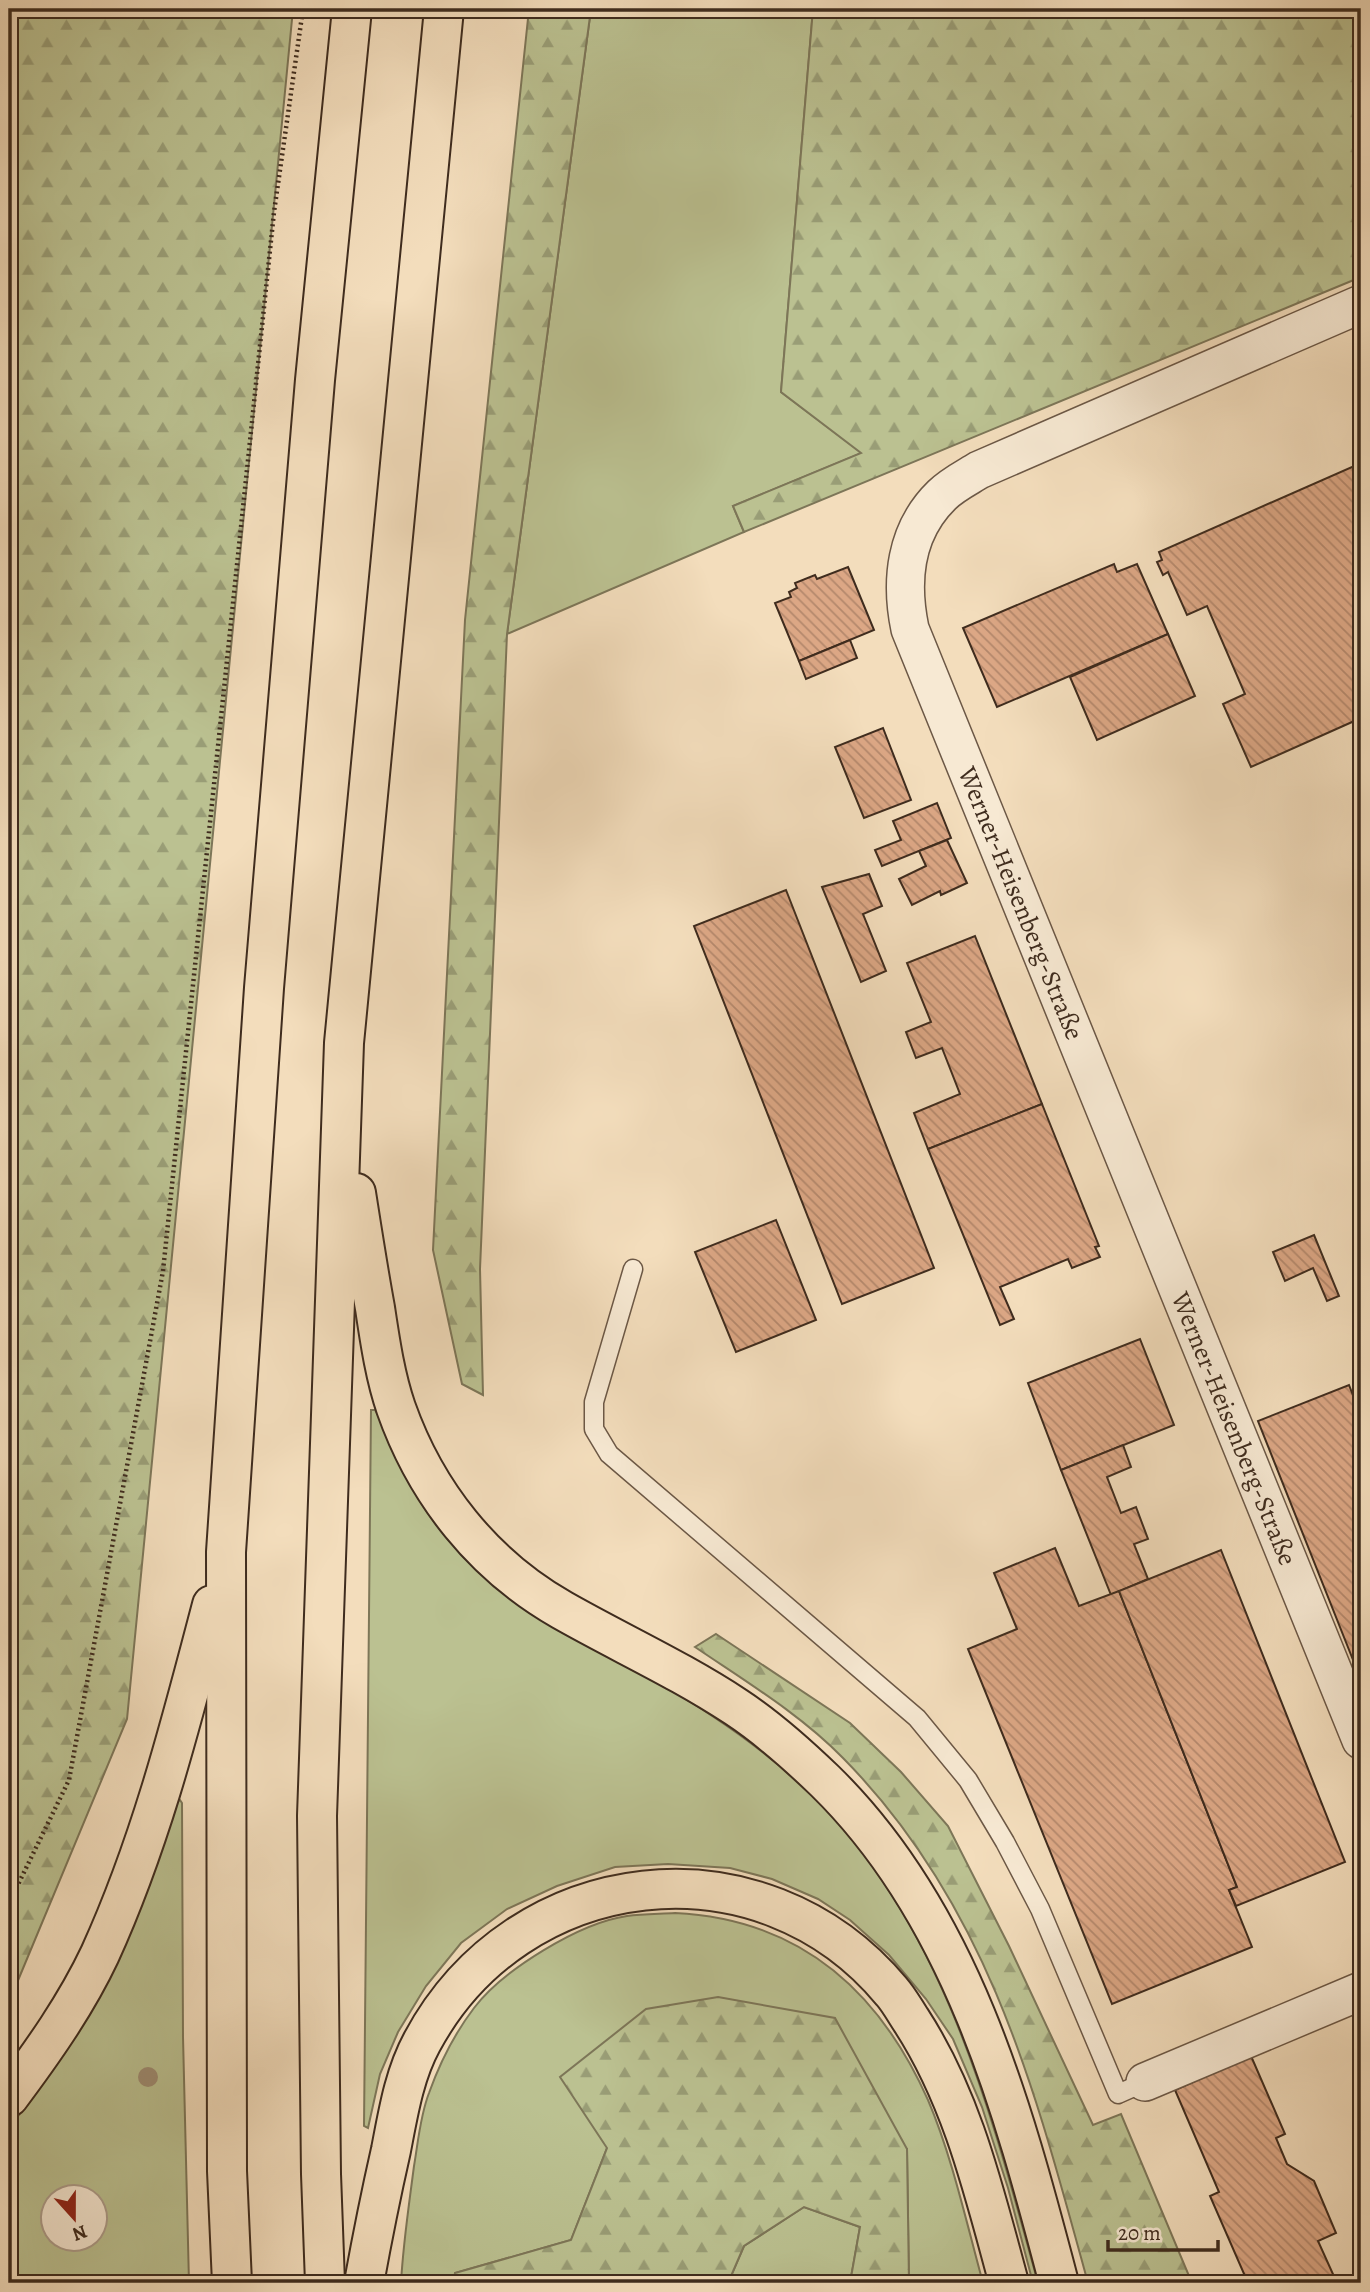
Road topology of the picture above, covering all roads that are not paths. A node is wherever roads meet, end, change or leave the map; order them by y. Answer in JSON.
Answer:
{"nodes":[{"id":1,"x":352,"y":9,"type":"edge"},
{"id":2,"x":444,"y":9,"type":"edge"},
{"id":3,"x":1361,"y":304,"type":"edge"},
{"id":4,"x":342,"y":1112,"type":"junction"},
{"id":5,"x":633,"y":1269,"type":"dead end"},
{"id":6,"x":226,"y":1552,"type":"junction"},
{"id":7,"x":1361,"y":1740,"type":"edge"},
{"id":8,"x":1361,"y":1991,"type":"edge"},
{"id":9,"x":1145,"y":2082,"type":"joint"},
{"id":10,"x":9,"y":2097,"type":"edge"},
{"id":11,"x":232,"y":2283,"type":"edge"},
{"id":12,"x":325,"y":2283,"type":"edge"},
{"id":13,"x":364,"y":2283,"type":"edge"},
{"id":14,"x":1009,"y":2283,"type":"edge"},
{"id":15,"x":1059,"y":2283,"type":"edge"}],
"edges":[{"from":1,"to":6,"type":"highway"},
{"from":2,"to":4,"type":"highway"},
{"from":3,"to":7,"type":"street","name":"Werner-Heisenberg-Straße"},
{"from":4,"to":12,"type":"highway"},
{"from":4,"to":15,"type":"highway"},
{"from":5,"to":9,"type":"lane"},
{"from":6,"to":10,"type":"highway"},
{"from":6,"to":11,"type":"highway"},
{"from":8,"to":9,"type":"street"},
{"from":13,"to":14,"type":"highway"}]}
